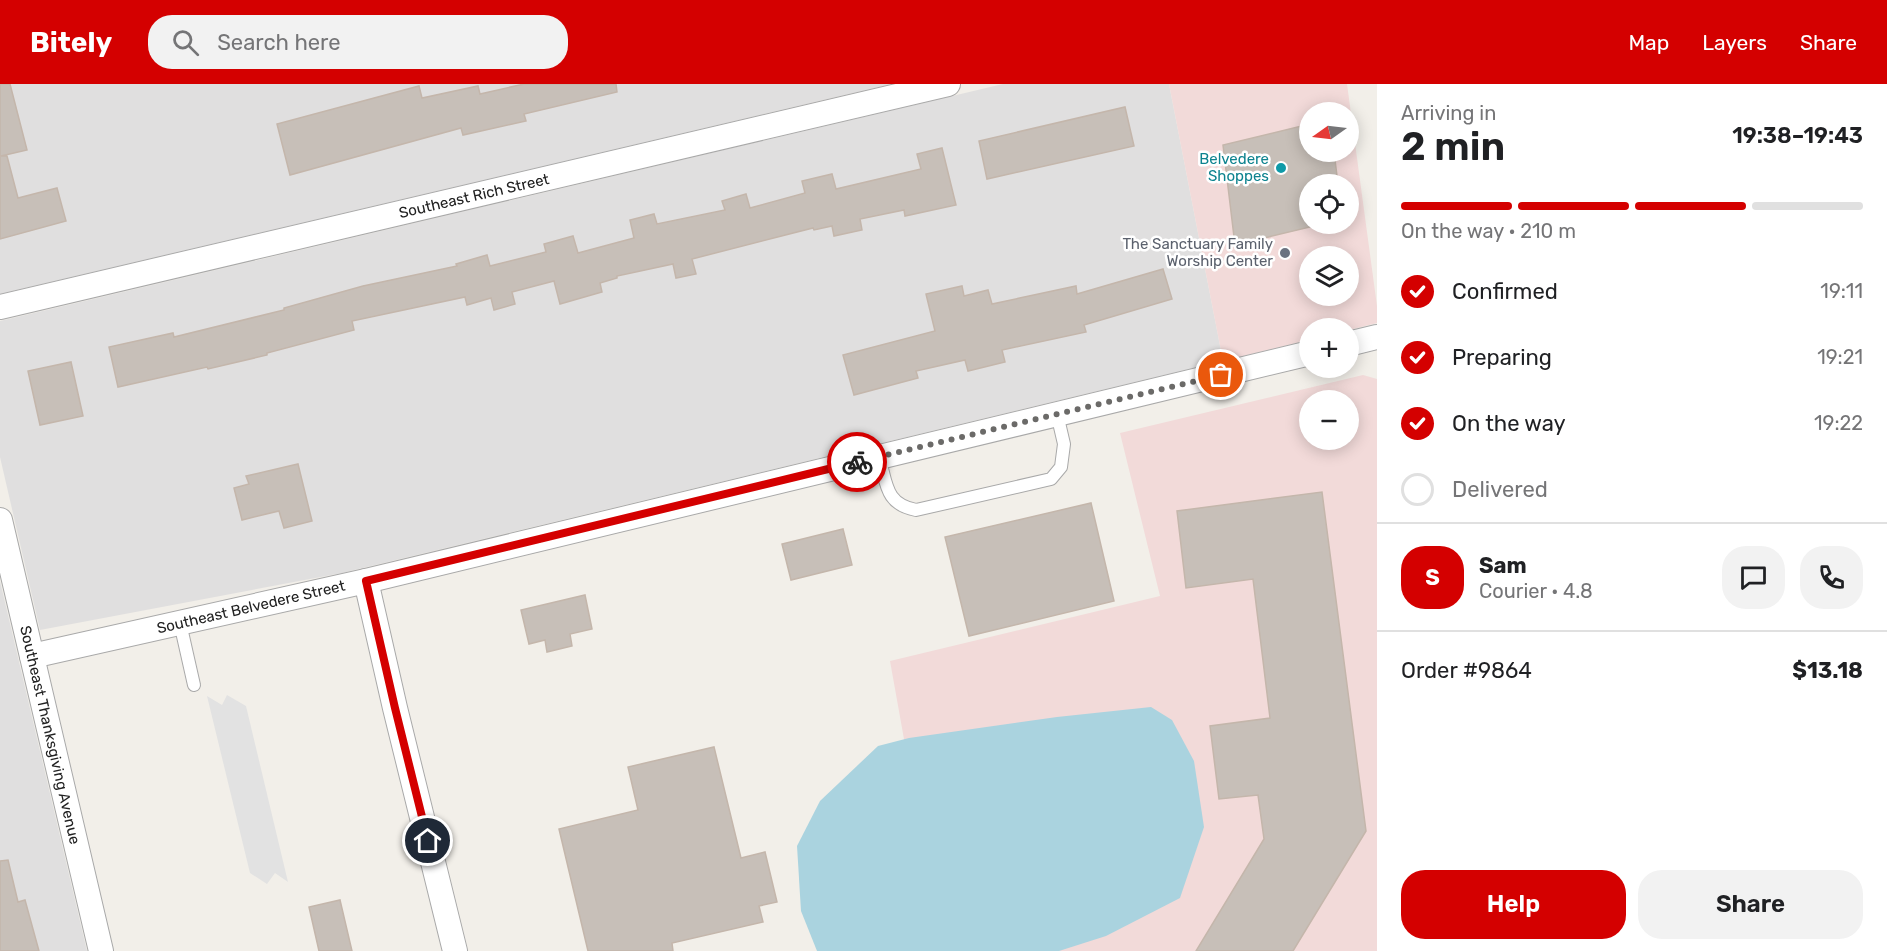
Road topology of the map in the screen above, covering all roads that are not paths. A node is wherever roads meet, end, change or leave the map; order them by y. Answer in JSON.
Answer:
{"nodes":[{"id":1,"x":948,"y":84,"type":"edge"},
{"id":2,"x":0,"y":307,"type":"edge"},
{"id":3,"x":1377,"y":337,"type":"edge"},
{"id":4,"x":1359,"y":341,"type":"edge"},
{"id":5,"x":1299,"y":356,"type":"edge"},
{"id":6,"x":1057,"y":414,"type":"junction"},
{"id":7,"x":879,"y":457,"type":"junction"},
{"id":8,"x":0,"y":520,"type":"edge"},
{"id":9,"x":366,"y":581,"type":"junction"},
{"id":10,"x":180,"y":623,"type":"junction"},
{"id":11,"x":32,"y":656,"type":"junction"},
{"id":12,"x":194,"y":685,"type":"dead end"},
{"id":13,"x":101,"y":951,"type":"edge"},
{"id":14,"x":455,"y":951,"type":"edge"}],
"edges":[{"from":1,"to":2,"type":"street","name":"Southeast Rich Street"},
{"from":3,"to":4,"type":"street"},
{"from":5,"to":6,"type":"street","name":"Southeast Belvedere Street"},
{"from":6,"to":7,"type":"street","name":"Southeast Belvedere Street"},
{"from":6,"to":7,"type":"lane"},
{"from":7,"to":9,"type":"street","name":"Southeast Belvedere Street"},
{"from":8,"to":11,"type":"street","name":"Southeast Thanksgiving Avenue"},
{"from":9,"to":10,"type":"street","name":"Southeast Belvedere Street"},
{"from":9,"to":14,"type":"street"},
{"from":10,"to":11,"type":"street","name":"Southeast Belvedere Street"},
{"from":10,"to":12,"type":"lane"},
{"from":11,"to":13,"type":"street","name":"Southeast Thanksgiving Avenue"}]}
